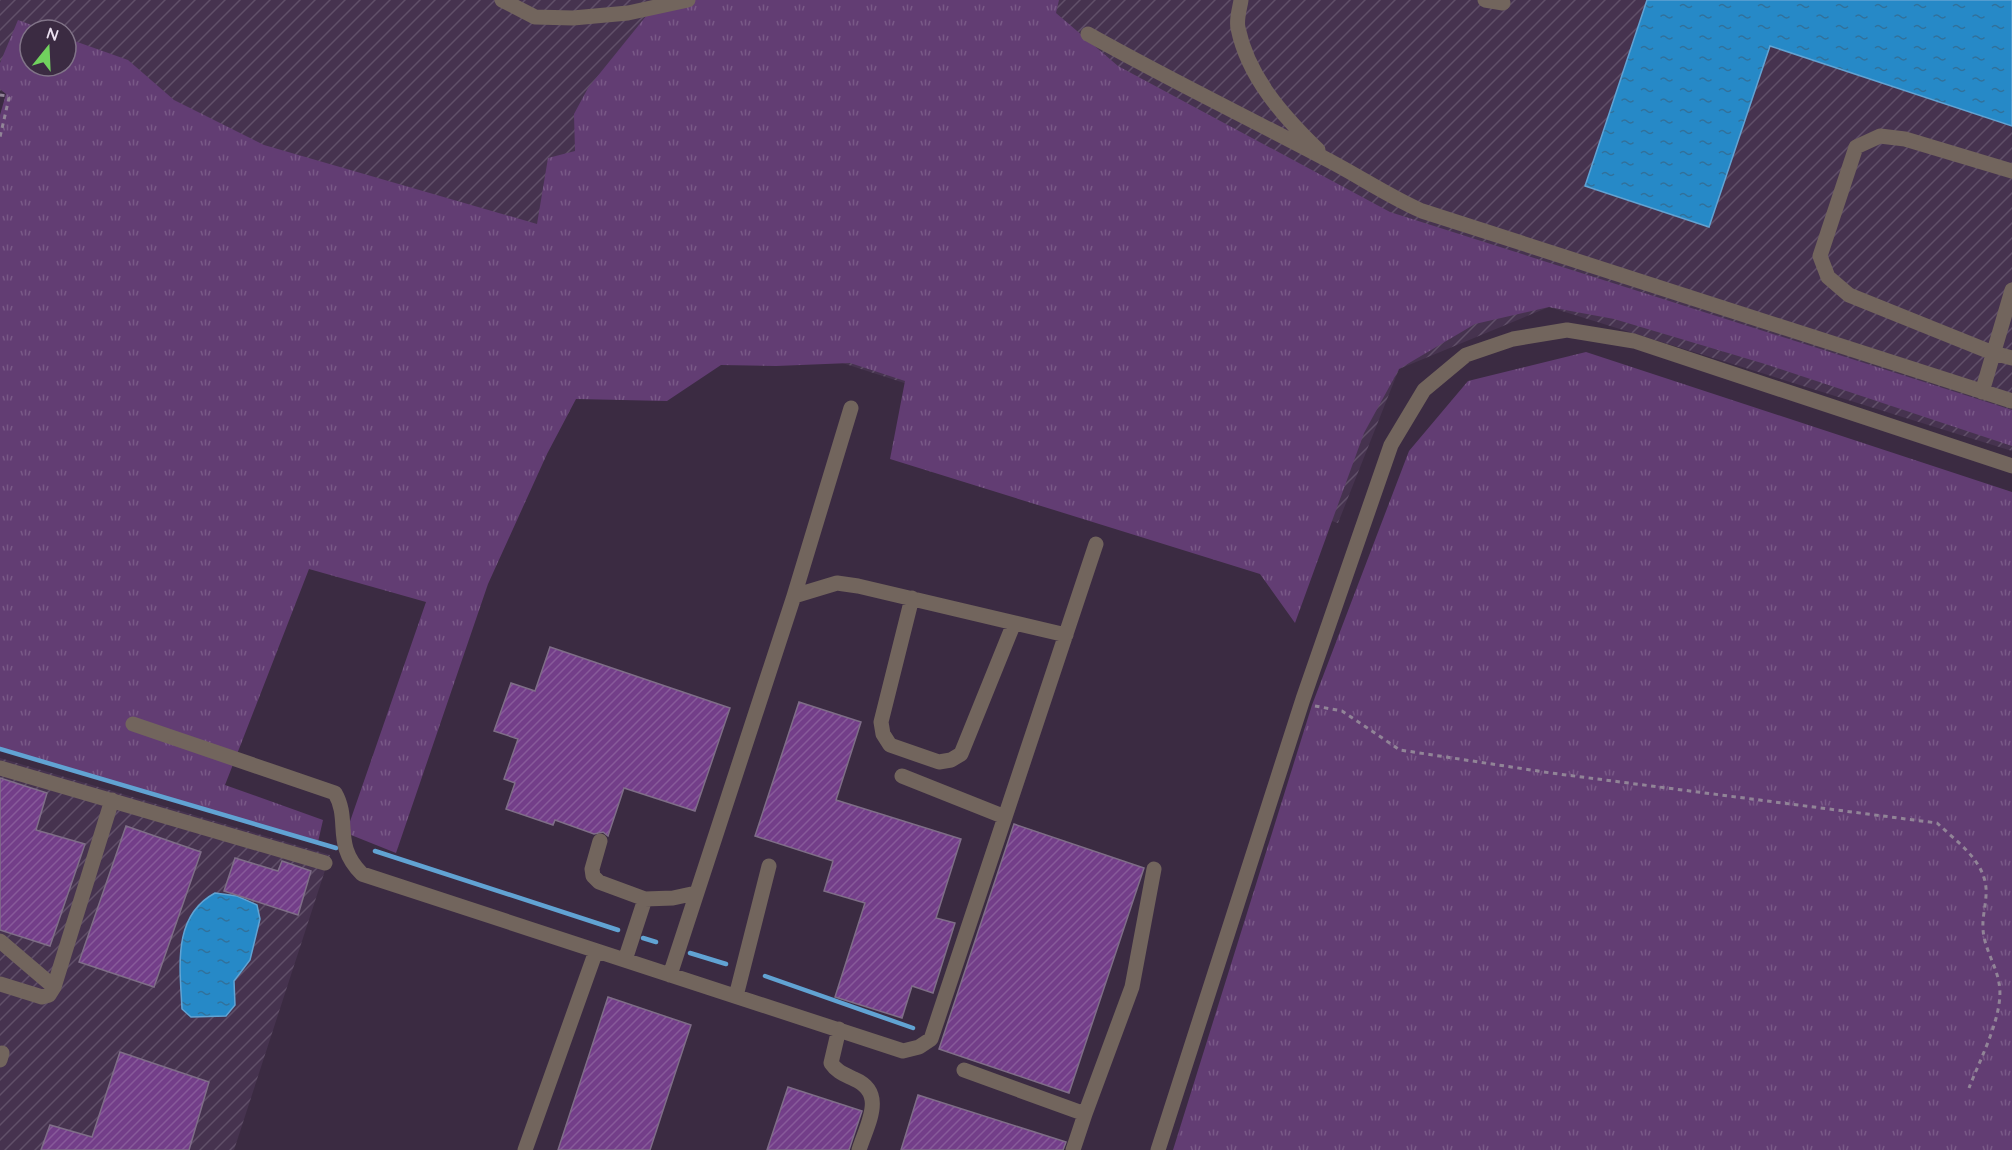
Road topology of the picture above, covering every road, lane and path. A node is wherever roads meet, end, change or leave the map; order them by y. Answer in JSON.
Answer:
{"nodes":[{"id":1,"x":502,"y":0,"type":"edge"},
{"id":2,"x":688,"y":0,"type":"edge"},
{"id":3,"x":1240,"y":0,"type":"edge"},
{"id":4,"x":1485,"y":0,"type":"edge"},
{"id":5,"x":1503,"y":3,"type":"dead end"},
{"id":6,"x":1088,"y":34,"type":"dead end"},
{"id":7,"x":0,"y":95,"type":"edge"},
{"id":8,"x":0,"y":137,"type":"edge"},
{"id":9,"x":1329,"y":160,"type":"junction"},
{"id":10,"x":2012,"y":171,"type":"edge"},
{"id":11,"x":2012,"y":290,"type":"edge"},
{"id":12,"x":1993,"y":353,"type":"junction"},
{"id":13,"x":2012,"y":358,"type":"edge"},
{"id":14,"x":1982,"y":392,"type":"junction"},
{"id":15,"x":2011,"y":399,"type":"edge"},
{"id":16,"x":851,"y":408,"type":"dead end"},
{"id":17,"x":2012,"y":466,"type":"edge"},
{"id":18,"x":1096,"y":544,"type":"dead end"},
{"id":19,"x":794,"y":596,"type":"junction"},
{"id":20,"x":912,"y":598,"type":"junction"},
{"id":21,"x":1014,"y":622,"type":"junction"},
{"id":22,"x":1066,"y":635,"type":"junction"},
{"id":23,"x":1303,"y":699,"type":"junction"},
{"id":24,"x":133,"y":724,"type":"dead end"},
{"id":25,"x":0,"y":768,"type":"edge"},
{"id":26,"x":902,"y":776,"type":"dead end"},
{"id":27,"x":112,"y":800,"type":"junction"},
{"id":28,"x":1005,"y":817,"type":"junction"},
{"id":29,"x":600,"y":841,"type":"dead end"},
{"id":30,"x":325,"y":863,"type":"dead end"},
{"id":31,"x":769,"y":866,"type":"dead end"},
{"id":32,"x":1154,"y":869,"type":"dead end"},
{"id":33,"x":696,"y":893,"type":"junction"},
{"id":34,"x":645,"y":899,"type":"junction"},
{"id":35,"x":0,"y":941,"type":"edge"},
{"id":36,"x":596,"y":951,"type":"junction"},
{"id":37,"x":625,"y":960,"type":"junction"},
{"id":38,"x":670,"y":975,"type":"junction"},
{"id":39,"x":0,"y":984,"type":"edge"},
{"id":40,"x":54,"y":987,"type":"junction"},
{"id":41,"x":736,"y":996,"type":"junction"},
{"id":42,"x":839,"y":1029,"type":"junction"},
{"id":43,"x":964,"y":1071,"type":"dead end"},
{"id":44,"x":1969,"y":1088,"type":"dead end"},
{"id":45,"x":1085,"y":1113,"type":"junction"},
{"id":46,"x":525,"y":1150,"type":"edge"},
{"id":47,"x":859,"y":1150,"type":"edge"},
{"id":48,"x":1073,"y":1150,"type":"edge"},
{"id":49,"x":1158,"y":1150,"type":"edge"}],
"edges":[{"from":1,"to":2,"type":"street"},
{"from":3,"to":9,"type":"street"},
{"from":4,"to":5,"type":"street"},
{"from":6,"to":9,"type":"street"},
{"from":7,"to":8,"type":"path"},
{"from":9,"to":14,"type":"street"},
{"from":10,"to":12,"type":"street"},
{"from":11,"to":12,"type":"street"},
{"from":12,"to":13,"type":"street"},
{"from":12,"to":14,"type":"street"},
{"from":14,"to":15,"type":"street"},
{"from":16,"to":19,"type":"street"},
{"from":17,"to":23,"type":"street"},
{"from":18,"to":22,"type":"street"},
{"from":19,"to":20,"type":"street"},
{"from":19,"to":33,"type":"street"},
{"from":20,"to":21,"type":"street"},
{"from":20,"to":21,"type":"street"},
{"from":21,"to":22,"type":"street"},
{"from":22,"to":28,"type":"street"},
{"from":23,"to":44,"type":"path"},
{"from":23,"to":49,"type":"street"},
{"from":24,"to":36,"type":"street"},
{"from":25,"to":27,"type":"street"},
{"from":26,"to":28,"type":"street"},
{"from":27,"to":30,"type":"street"},
{"from":27,"to":40,"type":"street"},
{"from":28,"to":42,"type":"street"},
{"from":29,"to":34,"type":"street"},
{"from":31,"to":41,"type":"street"},
{"from":32,"to":45,"type":"street"},
{"from":33,"to":34,"type":"street"},
{"from":33,"to":38,"type":"street"},
{"from":34,"to":37,"type":"street"},
{"from":35,"to":40,"type":"street"},
{"from":36,"to":37,"type":"street"},
{"from":36,"to":46,"type":"street"},
{"from":37,"to":38,"type":"street"},
{"from":38,"to":41,"type":"street"},
{"from":39,"to":40,"type":"street"},
{"from":41,"to":42,"type":"street"},
{"from":42,"to":47,"type":"street"},
{"from":43,"to":45,"type":"street"},
{"from":45,"to":48,"type":"street"}]}
